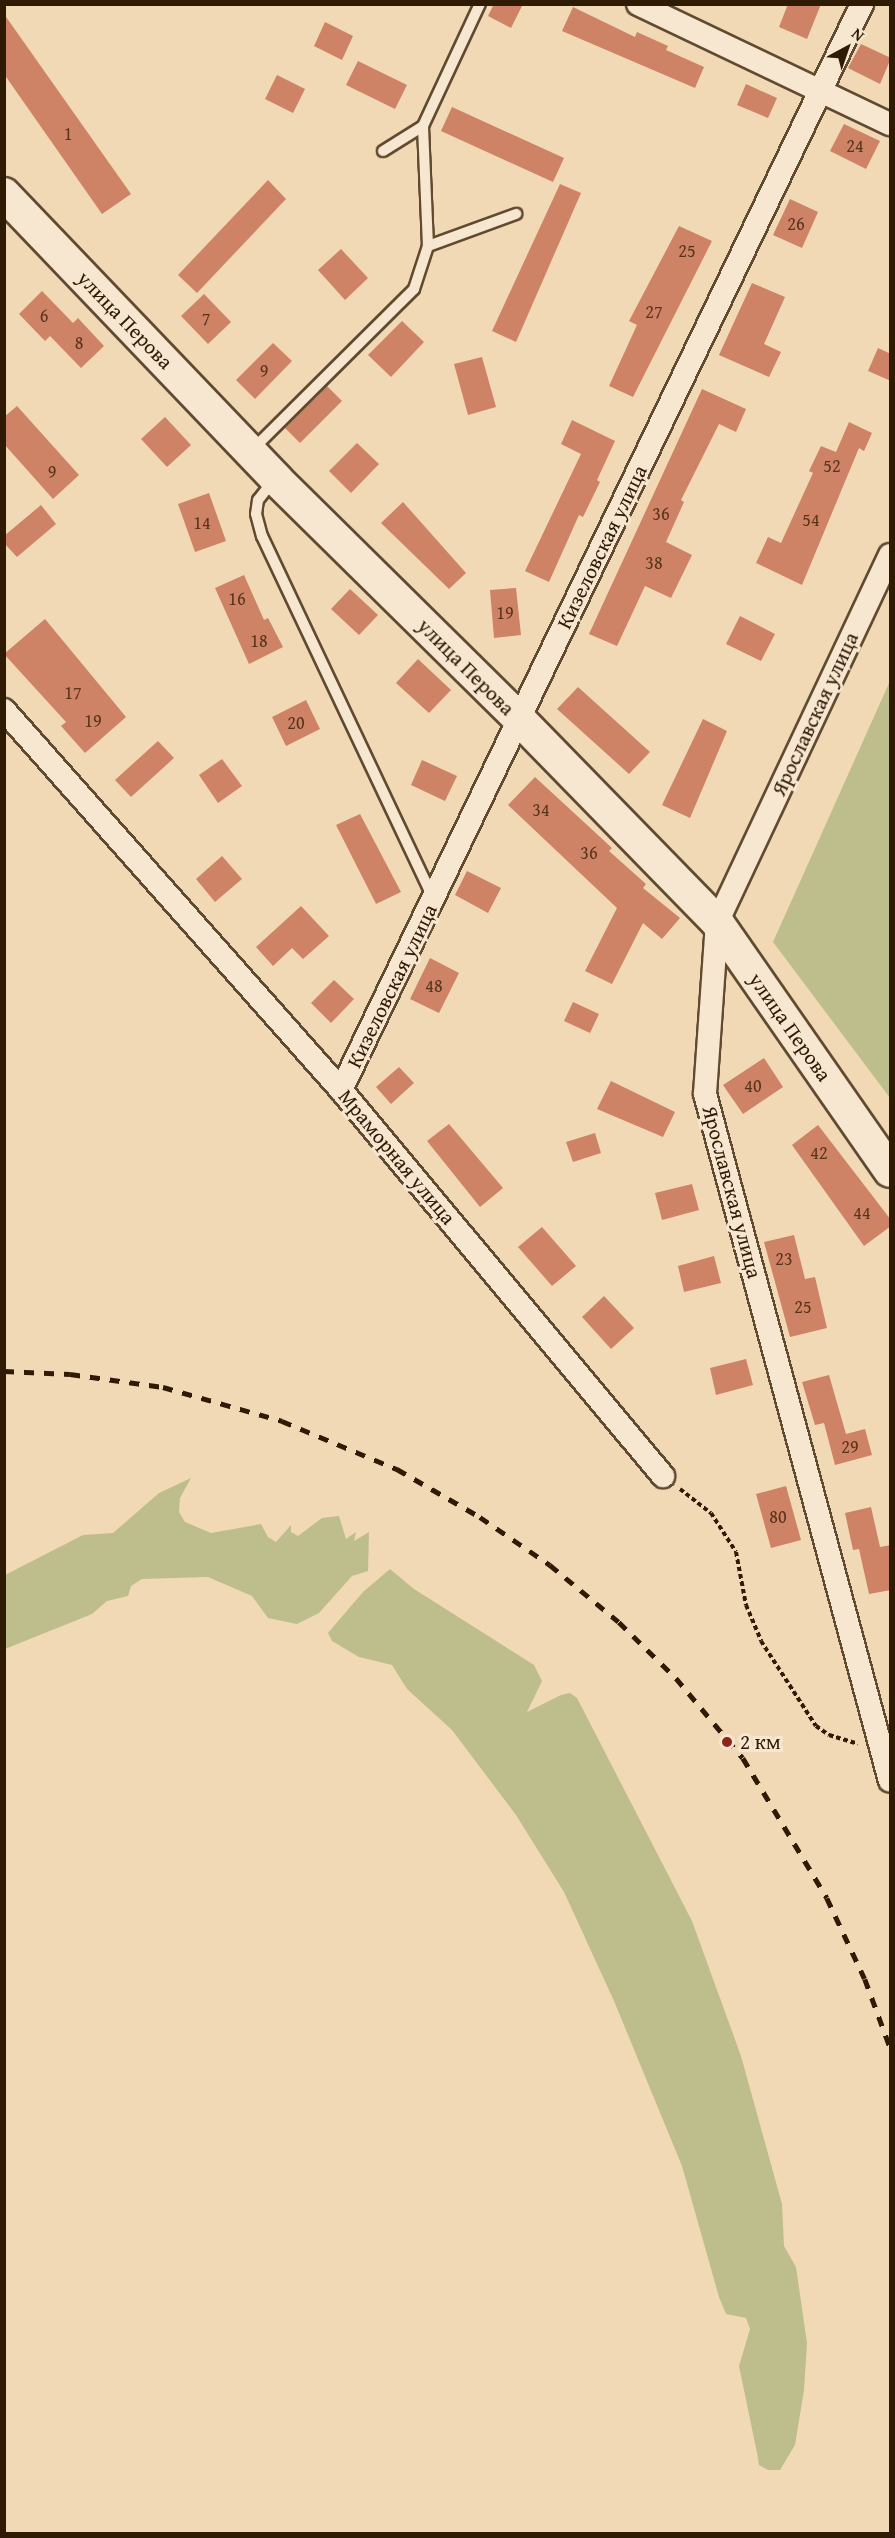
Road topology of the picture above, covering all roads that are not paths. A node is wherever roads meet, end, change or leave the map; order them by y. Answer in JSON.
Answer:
{"nodes":[{"id":1,"x":480,"y":4,"type":"edge"},
{"id":2,"x":638,"y":4,"type":"edge"},
{"id":3,"x":862,"y":4,"type":"edge"},
{"id":4,"x":822,"y":91,"type":"junction"},
{"id":5,"x":891,"y":124,"type":"edge"},
{"id":6,"x":423,"y":126,"type":"junction"},
{"id":7,"x":383,"y":151,"type":"dead end"},
{"id":8,"x":4,"y":194,"type":"edge"},
{"id":9,"x":516,"y":214,"type":"dead end"},
{"id":10,"x":428,"y":246,"type":"junction"},
{"id":11,"x":250,"y":451,"type":"junction"},
{"id":12,"x":276,"y":479,"type":"junction"},
{"id":13,"x":891,"y":555,"type":"edge"},
{"id":14,"x":4,"y":710,"type":"edge"},
{"id":15,"x":519,"y":718,"type":"junction"},
{"id":16,"x":434,"y":900,"type":"junction"},
{"id":17,"x":717,"y":921,"type":"junction"},
{"id":18,"x":341,"y":1090,"type":"junction"},
{"id":19,"x":891,"y":1171,"type":"edge"},
{"id":20,"x":663,"y":1476,"type":"road end"},
{"id":21,"x":890,"y":1780,"type":"edge"}],
"edges":[{"from":1,"to":6,"type":"lane"},
{"from":2,"to":4,"type":"street"},
{"from":3,"to":4,"type":"street","name":"Кизеловская улица"},
{"from":4,"to":5,"type":"street"},
{"from":4,"to":15,"type":"street","name":"Кизеловская улица"},
{"from":6,"to":7,"type":"lane"},
{"from":6,"to":10,"type":"lane"},
{"from":8,"to":11,"type":"main road","name":"улица Перова"},
{"from":9,"to":10,"type":"lane"},
{"from":10,"to":11,"type":"lane"},
{"from":11,"to":12,"type":"main road","name":"улица Перова"},
{"from":12,"to":15,"type":"main road","name":"улица Перова"},
{"from":12,"to":16,"type":"lane"},
{"from":13,"to":17,"type":"street","name":"Ярославская улица"},
{"from":14,"to":18,"type":"street","name":"Мраморная улица"},
{"from":15,"to":16,"type":"street","name":"Кизеловская улица"},
{"from":15,"to":17,"type":"main road","name":"улица Перова"},
{"from":16,"to":18,"type":"street","name":"Кизеловская улица"},
{"from":17,"to":19,"type":"main road","name":"улица Перова"},
{"from":17,"to":21,"type":"street","name":"Ярославская улица"},
{"from":18,"to":20,"type":"street","name":"Мраморная улица"}]}
